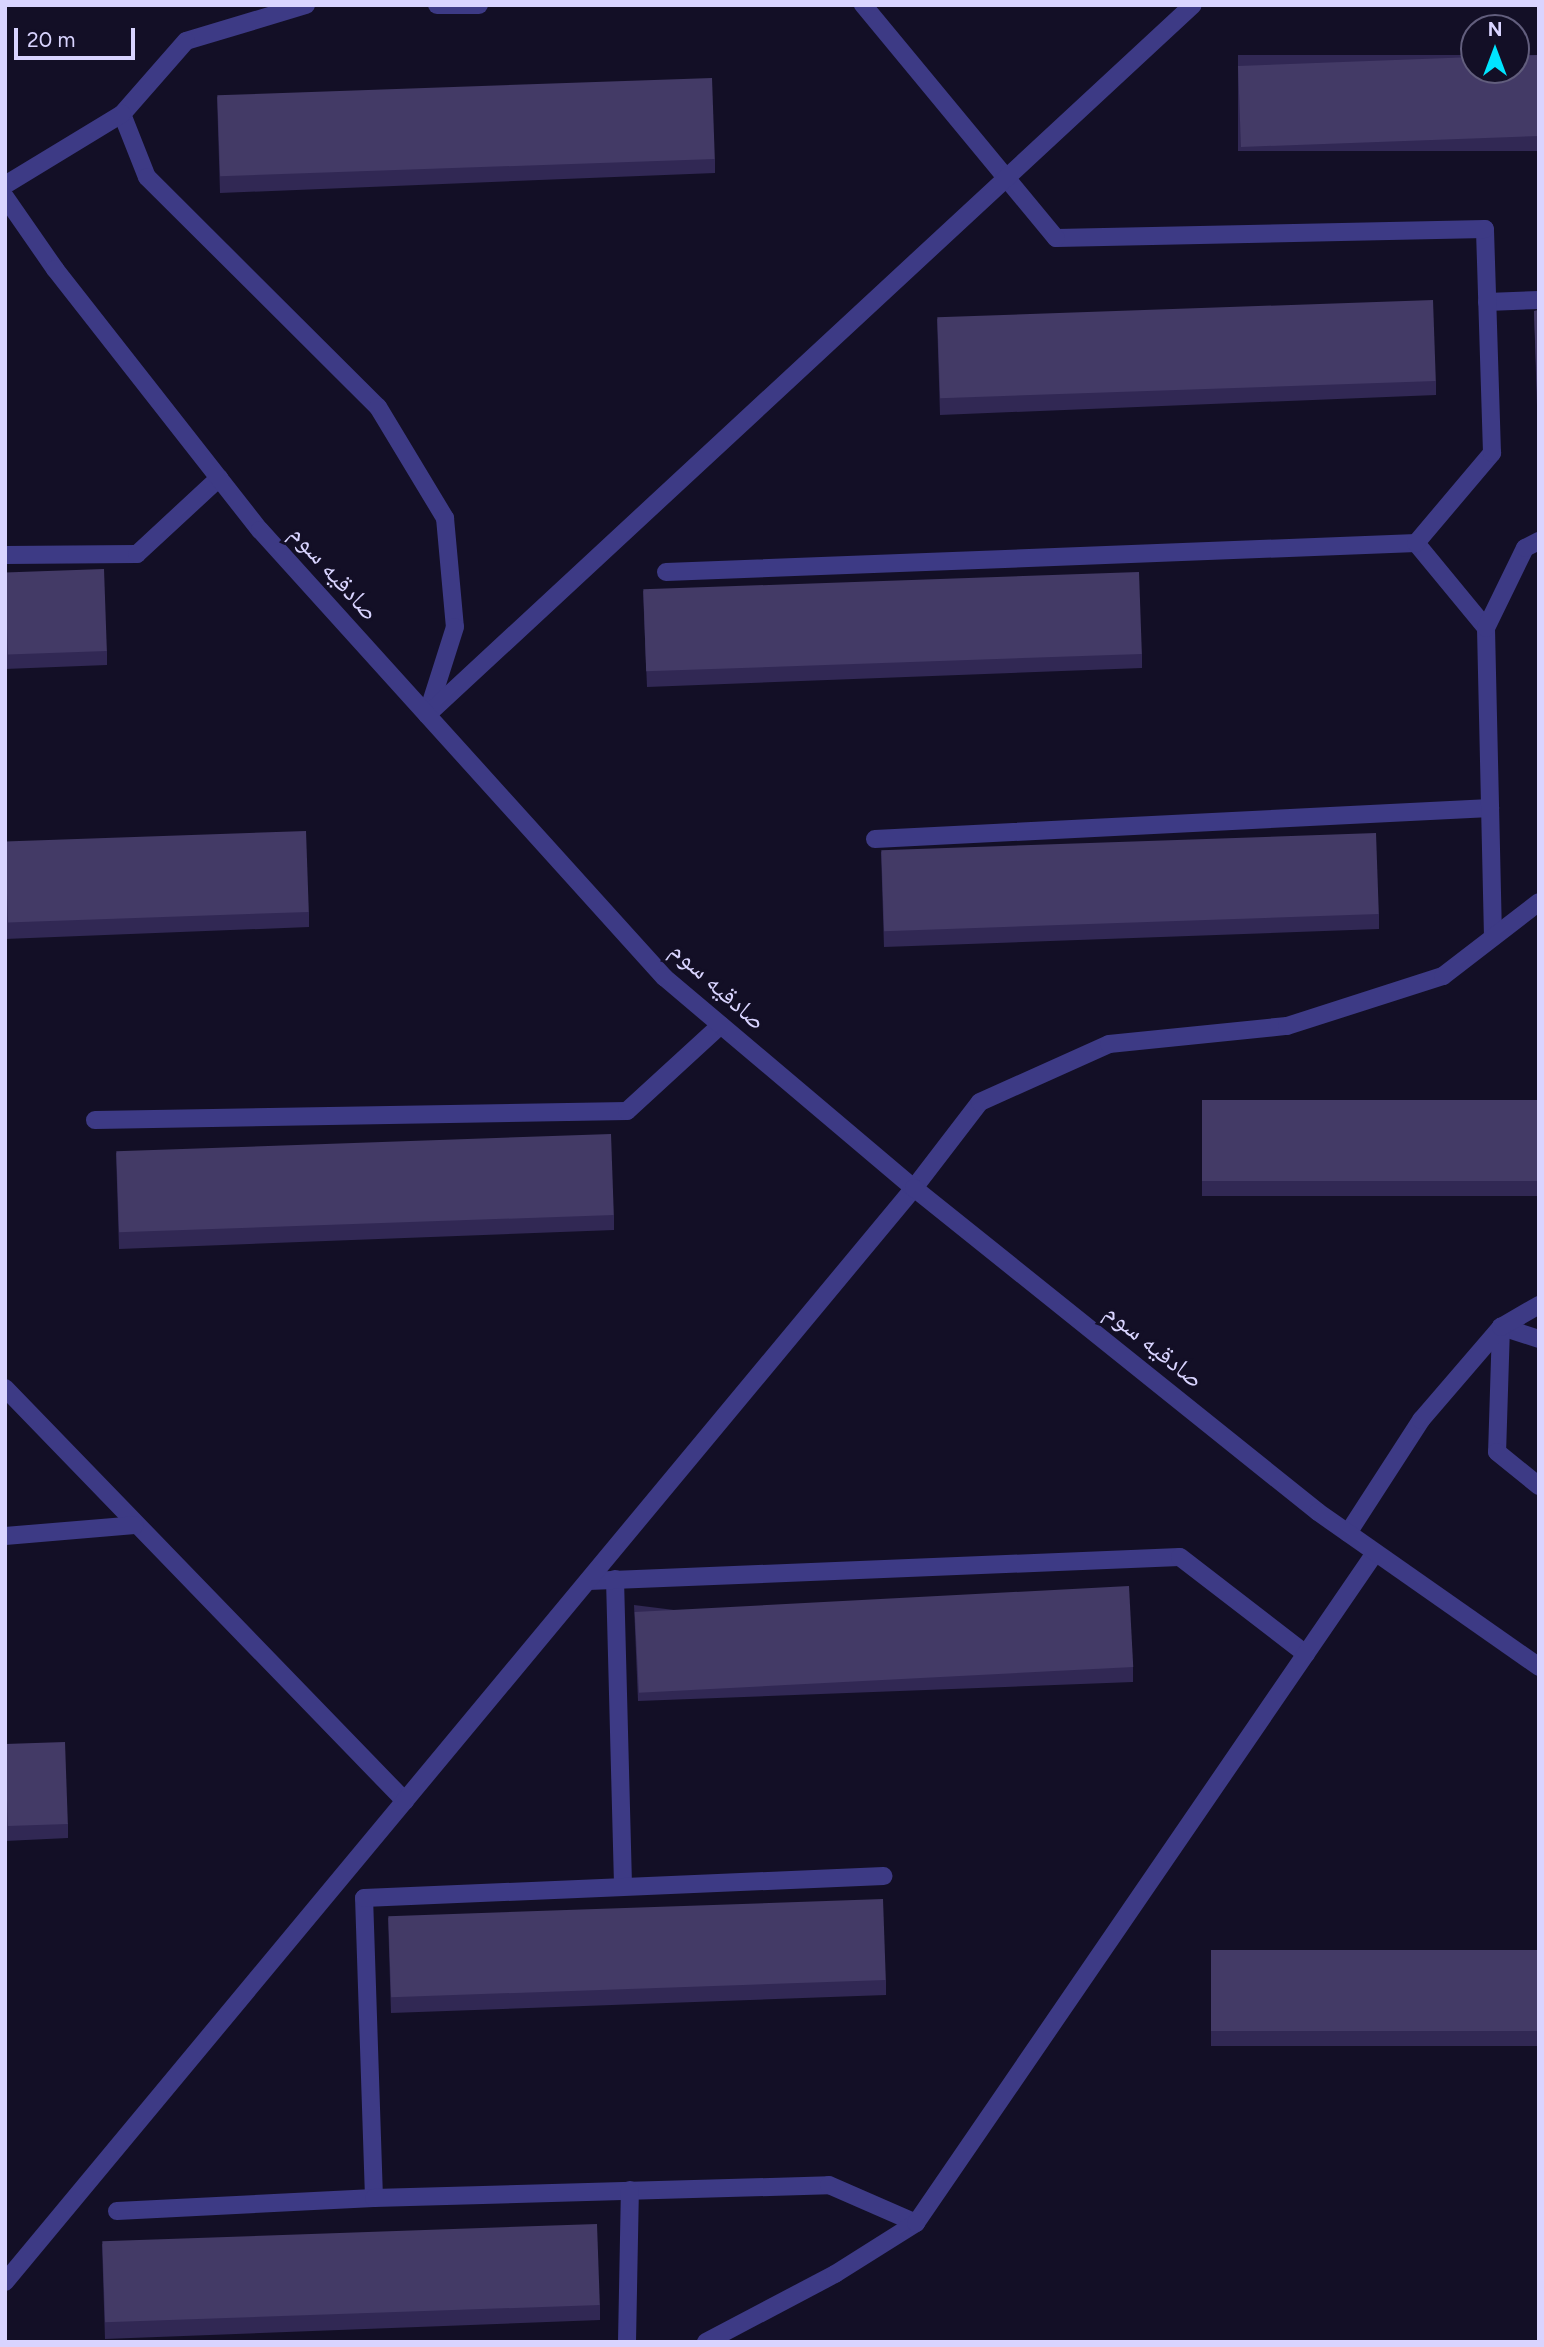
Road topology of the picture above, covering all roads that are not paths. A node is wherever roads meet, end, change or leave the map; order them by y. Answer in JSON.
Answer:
{"nodes":[{"id":1,"x":306,"y":5,"type":"edge"},
{"id":2,"x":437,"y":5,"type":"edge"},
{"id":3,"x":479,"y":5,"type":"edge"},
{"id":4,"x":863,"y":5,"type":"edge"},
{"id":5,"x":1193,"y":5,"type":"edge"},
{"id":6,"x":122,"y":114,"type":"junction"},
{"id":7,"x":1005,"y":179,"type":"junction"},
{"id":8,"x":5,"y":185,"type":"edge"},
{"id":9,"x":5,"y":197,"type":"edge"},
{"id":10,"x":1539,"y":300,"type":"edge"},
{"id":11,"x":1488,"y":302,"type":"junction"},
{"id":12,"x":219,"y":478,"type":"junction"},
{"id":13,"x":1539,"y":541,"type":"edge"},
{"id":14,"x":1416,"y":543,"type":"junction"},
{"id":15,"x":5,"y":555,"type":"edge"},
{"id":16,"x":666,"y":572,"type":"dead end"},
{"id":17,"x":1486,"y":628,"type":"junction"},
{"id":18,"x":427,"y":715,"type":"junction"},
{"id":19,"x":1490,"y":808,"type":"junction"},
{"id":20,"x":875,"y":839,"type":"dead end"},
{"id":21,"x":1539,"y":902,"type":"edge"},
{"id":22,"x":1493,"y":937,"type":"junction"},
{"id":23,"x":721,"y":1025,"type":"junction"},
{"id":24,"x":95,"y":1120,"type":"dead end"},
{"id":25,"x":914,"y":1188,"type":"junction"},
{"id":26,"x":1539,"y":1305,"type":"edge"},
{"id":27,"x":1501,"y":1327,"type":"junction"},
{"id":28,"x":1539,"y":1339,"type":"edge"},
{"id":29,"x":5,"y":1388,"type":"edge"},
{"id":30,"x":1539,"y":1486,"type":"edge"},
{"id":31,"x":135,"y":1525,"type":"junction"},
{"id":32,"x":1348,"y":1533,"type":"junction"},
{"id":33,"x":5,"y":1536,"type":"edge"},
{"id":34,"x":1375,"y":1553,"type":"junction"},
{"id":35,"x":615,"y":1579,"type":"junction"},
{"id":36,"x":588,"y":1581,"type":"junction"},
{"id":37,"x":1306,"y":1654,"type":"junction"},
{"id":38,"x":1539,"y":1667,"type":"edge"},
{"id":39,"x":405,"y":1801,"type":"junction"},
{"id":40,"x":884,"y":1876,"type":"dead end"},
{"id":41,"x":623,"y":1886,"type":"junction"},
{"id":42,"x":630,"y":2190,"type":"junction"},
{"id":43,"x":374,"y":2198,"type":"junction"},
{"id":44,"x":117,"y":2211,"type":"dead end"},
{"id":45,"x":916,"y":2223,"type":"junction"},
{"id":46,"x":5,"y":2282,"type":"edge"},
{"id":47,"x":627,"y":2342,"type":"edge"},
{"id":48,"x":706,"y":2342,"type":"edge"}],
"edges":[{"from":1,"to":6,"type":"street"},
{"from":2,"to":3,"type":"street"},
{"from":4,"to":7,"type":"street"},
{"from":5,"to":7,"type":"street"},
{"from":6,"to":8,"type":"street"},
{"from":6,"to":18,"type":"street"},
{"from":7,"to":11,"type":"street"},
{"from":7,"to":18,"type":"street"},
{"from":9,"to":12,"type":"street","name":"صادقیه سوم"},
{"from":10,"to":11,"type":"street"},
{"from":11,"to":14,"type":"street"},
{"from":12,"to":15,"type":"street"},
{"from":12,"to":18,"type":"street","name":"صادقیه سوم"},
{"from":13,"to":17,"type":"street"},
{"from":14,"to":16,"type":"street"},
{"from":14,"to":17,"type":"street"},
{"from":17,"to":19,"type":"street"},
{"from":18,"to":23,"type":"street","name":"صادقیه سوم"},
{"from":19,"to":20,"type":"street"},
{"from":19,"to":22,"type":"street"},
{"from":21,"to":22,"type":"street"},
{"from":22,"to":25,"type":"street"},
{"from":23,"to":24,"type":"street"},
{"from":23,"to":25,"type":"street","name":"صادقیه سوم"},
{"from":25,"to":32,"type":"street","name":"صادقیه سوم"},
{"from":25,"to":36,"type":"street"},
{"from":26,"to":27,"type":"street"},
{"from":27,"to":28,"type":"street"},
{"from":27,"to":30,"type":"street"},
{"from":27,"to":32,"type":"street"},
{"from":29,"to":31,"type":"street"},
{"from":31,"to":33,"type":"street"},
{"from":31,"to":39,"type":"street"},
{"from":32,"to":34,"type":"street","name":"صادقیه سوم"},
{"from":34,"to":37,"type":"street"},
{"from":34,"to":38,"type":"street","name":"صادقیه سوم"},
{"from":35,"to":36,"type":"street"},
{"from":35,"to":37,"type":"street"},
{"from":35,"to":41,"type":"street"},
{"from":36,"to":39,"type":"street"},
{"from":37,"to":45,"type":"street"},
{"from":39,"to":46,"type":"street"},
{"from":40,"to":41,"type":"street"},
{"from":41,"to":43,"type":"street"},
{"from":42,"to":43,"type":"street"},
{"from":42,"to":45,"type":"street"},
{"from":42,"to":47,"type":"street"},
{"from":43,"to":44,"type":"street"},
{"from":45,"to":48,"type":"street"}]}
